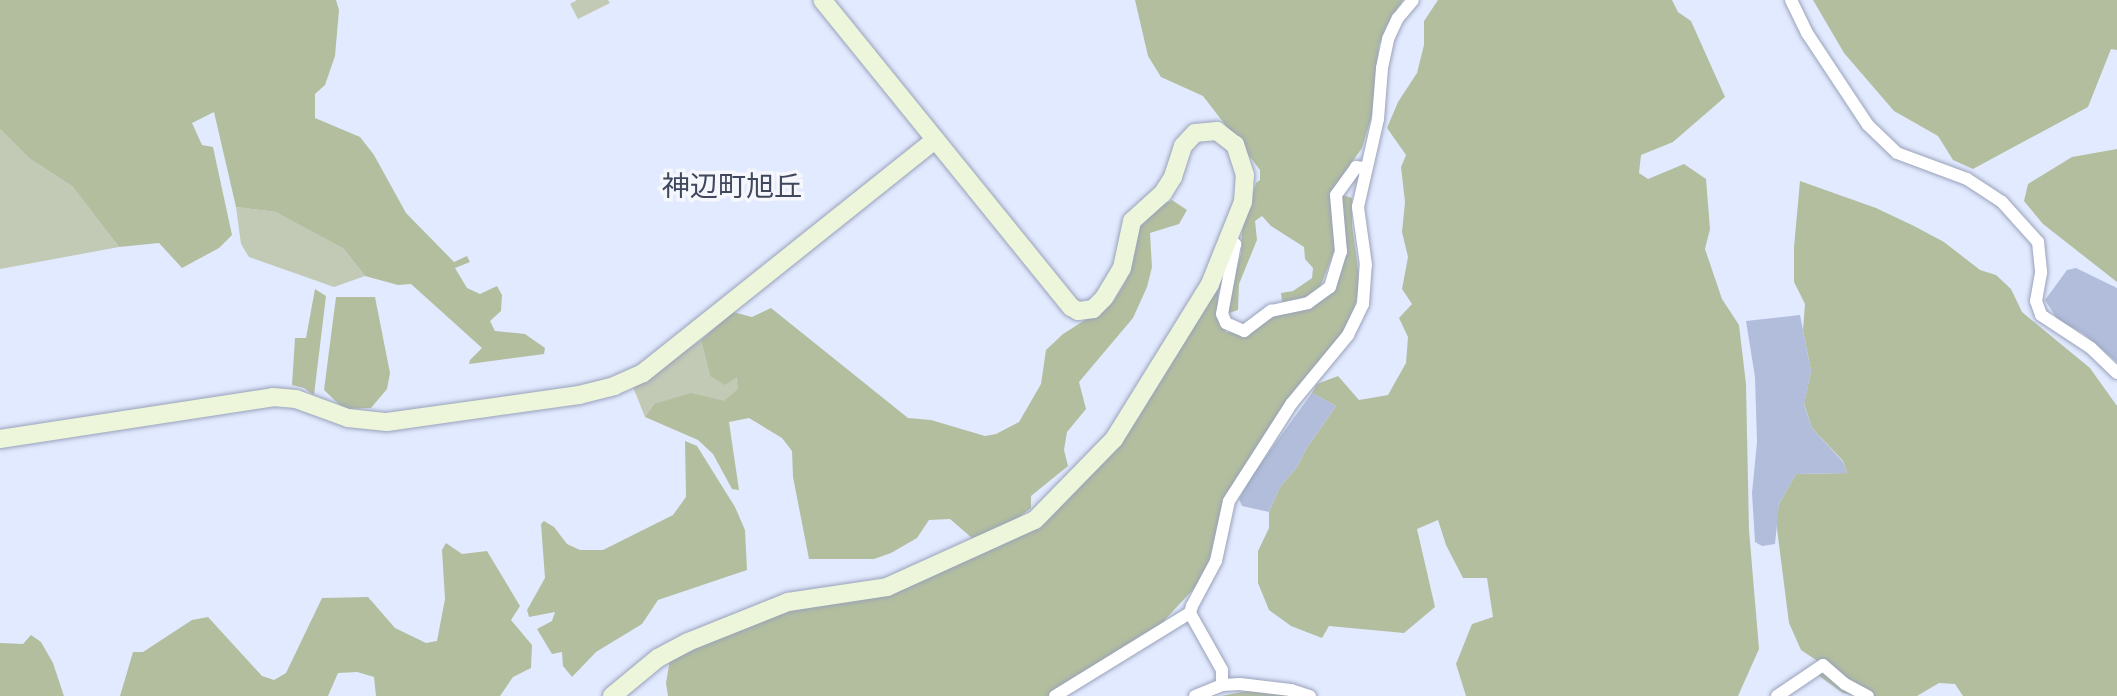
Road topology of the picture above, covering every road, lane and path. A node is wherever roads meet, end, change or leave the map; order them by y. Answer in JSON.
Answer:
{"nodes":[{"id":1,"x":822,"y":0,"type":"edge"},
{"id":2,"x":1413,"y":0,"type":"edge"},
{"id":3,"x":1791,"y":0,"type":"edge"},
{"id":4,"x":935,"y":140,"type":"junction"},
{"id":5,"x":1365,"y":168,"type":"junction"},
{"id":6,"x":1228,"y":239,"type":"junction"},
{"id":7,"x":2117,"y":373,"type":"edge"},
{"id":8,"x":0,"y":439,"type":"edge"},
{"id":9,"x":1190,"y":613,"type":"junction"},
{"id":10,"x":1222,"y":685,"type":"junction"},
{"id":11,"x":612,"y":696,"type":"edge"},
{"id":12,"x":1055,"y":696,"type":"edge"},
{"id":13,"x":1195,"y":696,"type":"edge"},
{"id":14,"x":1310,"y":696,"type":"edge"},
{"id":15,"x":1777,"y":696,"type":"edge"},
{"id":16,"x":1868,"y":696,"type":"edge"}],
"edges":[{"from":1,"to":4,"type":"street"},
{"from":2,"to":5,"type":"street"},
{"from":3,"to":7,"type":"street"},
{"from":4,"to":6,"type":"street"},
{"from":4,"to":8,"type":"street"},
{"from":5,"to":6,"type":"street"},
{"from":5,"to":9,"type":"street"},
{"from":6,"to":11,"type":"street"},
{"from":9,"to":10,"type":"street"},
{"from":9,"to":12,"type":"street"},
{"from":10,"to":13,"type":"street"},
{"from":10,"to":14,"type":"street"},
{"from":15,"to":16,"type":"street"}]}
